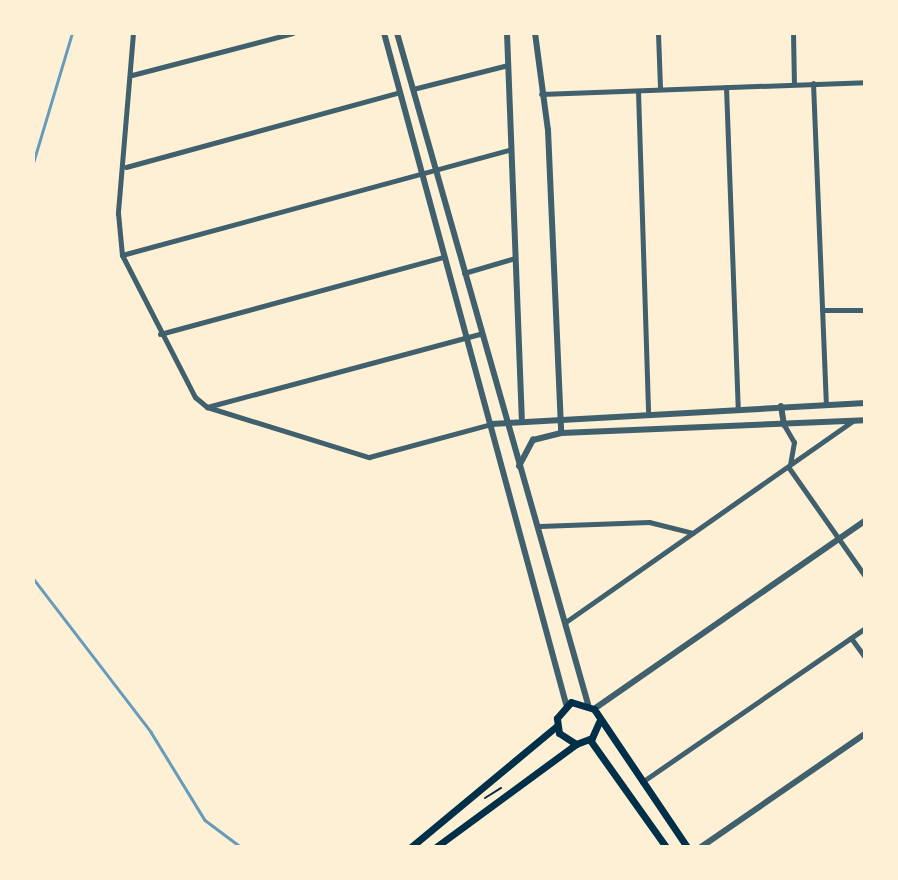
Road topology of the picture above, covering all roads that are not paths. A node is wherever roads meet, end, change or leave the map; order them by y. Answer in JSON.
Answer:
{"nodes":[{"id":1,"x":133,"y":33,"type":"edge"},
{"id":2,"x":293,"y":33,"type":"edge"},
{"id":3,"x":384,"y":33,"type":"edge"},
{"id":4,"x":397,"y":33,"type":"edge"},
{"id":5,"x":507,"y":33,"type":"edge"},
{"id":6,"x":535,"y":33,"type":"edge"},
{"id":7,"x":658,"y":33,"type":"edge"},
{"id":8,"x":793,"y":33,"type":"edge"},
{"id":9,"x":508,"y":65,"type":"junction"},
{"id":10,"x":132,"y":75,"type":"junction"},
{"id":11,"x":865,"y":82,"type":"edge"},
{"id":12,"x":813,"y":83,"type":"junction"},
{"id":13,"x":794,"y":84,"type":"junction"},
{"id":14,"x":726,"y":86,"type":"junction"},
{"id":15,"x":660,"y":88,"type":"junction"},
{"id":16,"x":413,"y":89,"type":"junction"},
{"id":17,"x":638,"y":91,"type":"junction"},
{"id":18,"x":400,"y":92,"type":"junction"},
{"id":19,"x":541,"y":94,"type":"junction"},
{"id":20,"x":509,"y":150,"type":"junction"},
{"id":21,"x":126,"y":167,"type":"junction"},
{"id":22,"x":434,"y":170,"type":"junction"},
{"id":23,"x":424,"y":173,"type":"junction"},
{"id":24,"x":122,"y":255,"type":"junction"},
{"id":25,"x":443,"y":257,"type":"junction"},
{"id":26,"x":515,"y":258,"type":"junction"},
{"id":27,"x":464,"y":273,"type":"junction"},
{"id":28,"x":822,"y":310,"type":"junction"},
{"id":29,"x":865,"y":310,"type":"edge"},
{"id":30,"x":160,"y":334,"type":"junction"},
{"id":31,"x":480,"y":334,"type":"junction"},
{"id":32,"x":465,"y":340,"type":"junction"},
{"id":33,"x":865,"y":402,"type":"edge"},
{"id":34,"x":826,"y":404,"type":"junction"},
{"id":35,"x":782,"y":406,"type":"junction"},
{"id":36,"x":207,"y":407,"type":"junction"},
{"id":37,"x":738,"y":408,"type":"junction"},
{"id":38,"x":648,"y":411,"type":"junction"},
{"id":39,"x":560,"y":415,"type":"junction"},
{"id":40,"x":522,"y":418,"type":"junction"},
{"id":41,"x":854,"y":420,"type":"junction"},
{"id":42,"x":865,"y":420,"type":"edge"},
{"id":43,"x":504,"y":422,"type":"junction"},
{"id":44,"x":491,"y":424,"type":"junction"},
{"id":45,"x":784,"y":425,"type":"junction"},
{"id":46,"x":561,"y":433,"type":"junction"},
{"id":47,"x":520,"y":466,"type":"junction"},
{"id":48,"x":789,"y":468,"type":"junction"},
{"id":49,"x":865,"y":521,"type":"edge"},
{"id":50,"x":540,"y":526,"type":"junction"},
{"id":51,"x":693,"y":533,"type":"junction"},
{"id":52,"x":839,"y":540,"type":"junction"},
{"id":53,"x":553,"y":572,"type":"junction"},
{"id":54,"x":537,"y":576,"type":"junction"},
{"id":55,"x":865,"y":576,"type":"edge"},
{"id":56,"x":567,"y":621,"type":"junction"},
{"id":57,"x":865,"y":628,"type":"edge"},
{"id":58,"x":851,"y":638,"type":"junction"},
{"id":59,"x":865,"y":657,"type":"edge"},
{"id":60,"x":566,"y":704,"type":"junction"},
{"id":61,"x":591,"y":706,"type":"junction"},
{"id":62,"x":599,"y":722,"type":"junction"},
{"id":63,"x":557,"y":726,"type":"junction"},
{"id":64,"x":865,"y":734,"type":"edge"},
{"id":65,"x":590,"y":740,"type":"junction"},
{"id":66,"x":576,"y":744,"type":"junction"},
{"id":67,"x":642,"y":782,"type":"junction"},
{"id":68,"x":411,"y":847,"type":"edge"},
{"id":69,"x":436,"y":847,"type":"edge"},
{"id":70,"x":666,"y":847,"type":"edge"},
{"id":71,"x":687,"y":847,"type":"edge"},
{"id":72,"x":701,"y":847,"type":"edge"}],
"edges":[{"from":1,"to":10,"type":"street"},
{"from":2,"to":10,"type":"street"},
{"from":3,"to":18,"type":"street"},
{"from":4,"to":16,"type":"street"},
{"from":5,"to":9,"type":"street"},
{"from":6,"to":19,"type":"street"},
{"from":7,"to":15,"type":"street"},
{"from":8,"to":13,"type":"street"},
{"from":9,"to":16,"type":"street"},
{"from":9,"to":20,"type":"street"},
{"from":10,"to":21,"type":"street"},
{"from":11,"to":12,"type":"street"},
{"from":12,"to":13,"type":"street"},
{"from":12,"to":28,"type":"street"},
{"from":13,"to":14,"type":"street"},
{"from":14,"to":15,"type":"street"},
{"from":14,"to":37,"type":"street"},
{"from":15,"to":17,"type":"street"},
{"from":16,"to":22,"type":"street"},
{"from":17,"to":19,"type":"street"},
{"from":17,"to":38,"type":"street"},
{"from":18,"to":21,"type":"street"},
{"from":18,"to":23,"type":"street"},
{"from":19,"to":39,"type":"street"},
{"from":20,"to":22,"type":"street"},
{"from":20,"to":26,"type":"street"},
{"from":21,"to":24,"type":"street"},
{"from":22,"to":23,"type":"street"},
{"from":22,"to":27,"type":"street"},
{"from":23,"to":24,"type":"street"},
{"from":23,"to":25,"type":"street"},
{"from":24,"to":30,"type":"street"},
{"from":25,"to":30,"type":"street"},
{"from":25,"to":32,"type":"street"},
{"from":26,"to":27,"type":"street"},
{"from":26,"to":40,"type":"street"},
{"from":27,"to":31,"type":"street"},
{"from":28,"to":29,"type":"street"},
{"from":28,"to":34,"type":"street"},
{"from":30,"to":36,"type":"street"},
{"from":31,"to":32,"type":"street"},
{"from":31,"to":43,"type":"street"},
{"from":32,"to":36,"type":"street"},
{"from":32,"to":44,"type":"street"},
{"from":33,"to":34,"type":"street"},
{"from":34,"to":35,"type":"street"},
{"from":35,"to":37,"type":"street"},
{"from":35,"to":45,"type":"street"},
{"from":36,"to":44,"type":"street"},
{"from":37,"to":38,"type":"street"},
{"from":38,"to":39,"type":"street"},
{"from":39,"to":40,"type":"street"},
{"from":39,"to":46,"type":"street"},
{"from":40,"to":43,"type":"street"},
{"from":41,"to":42,"type":"street"},
{"from":41,"to":45,"type":"street"},
{"from":41,"to":48,"type":"street"},
{"from":43,"to":44,"type":"street"},
{"from":43,"to":47,"type":"street"},
{"from":44,"to":54,"type":"street"},
{"from":45,"to":46,"type":"street"},
{"from":45,"to":48,"type":"street"},
{"from":46,"to":47,"type":"street"},
{"from":47,"to":50,"type":"street"},
{"from":48,"to":51,"type":"street"},
{"from":48,"to":52,"type":"street"},
{"from":49,"to":52,"type":"street"},
{"from":50,"to":51,"type":"street"},
{"from":50,"to":53,"type":"street"},
{"from":51,"to":56,"type":"street"},
{"from":52,"to":55,"type":"street"},
{"from":52,"to":61,"type":"street"},
{"from":53,"to":54,"type":"street"},
{"from":53,"to":56,"type":"street"},
{"from":54,"to":60,"type":"street"},
{"from":56,"to":61,"type":"street"},
{"from":57,"to":58,"type":"street"},
{"from":58,"to":59,"type":"street"},
{"from":58,"to":67,"type":"street"},
{"from":60,"to":61,"type":"main road"},
{"from":60,"to":63,"type":"main road"},
{"from":61,"to":62,"type":"main road"},
{"from":62,"to":65,"type":"main road"},
{"from":62,"to":67,"type":"main road"},
{"from":63,"to":66,"type":"main road"},
{"from":63,"to":68,"type":"main road"},
{"from":64,"to":72,"type":"street"},
{"from":65,"to":66,"type":"main road"},
{"from":65,"to":70,"type":"main road"},
{"from":66,"to":69,"type":"main road"},
{"from":67,"to":71,"type":"main road"}]}
